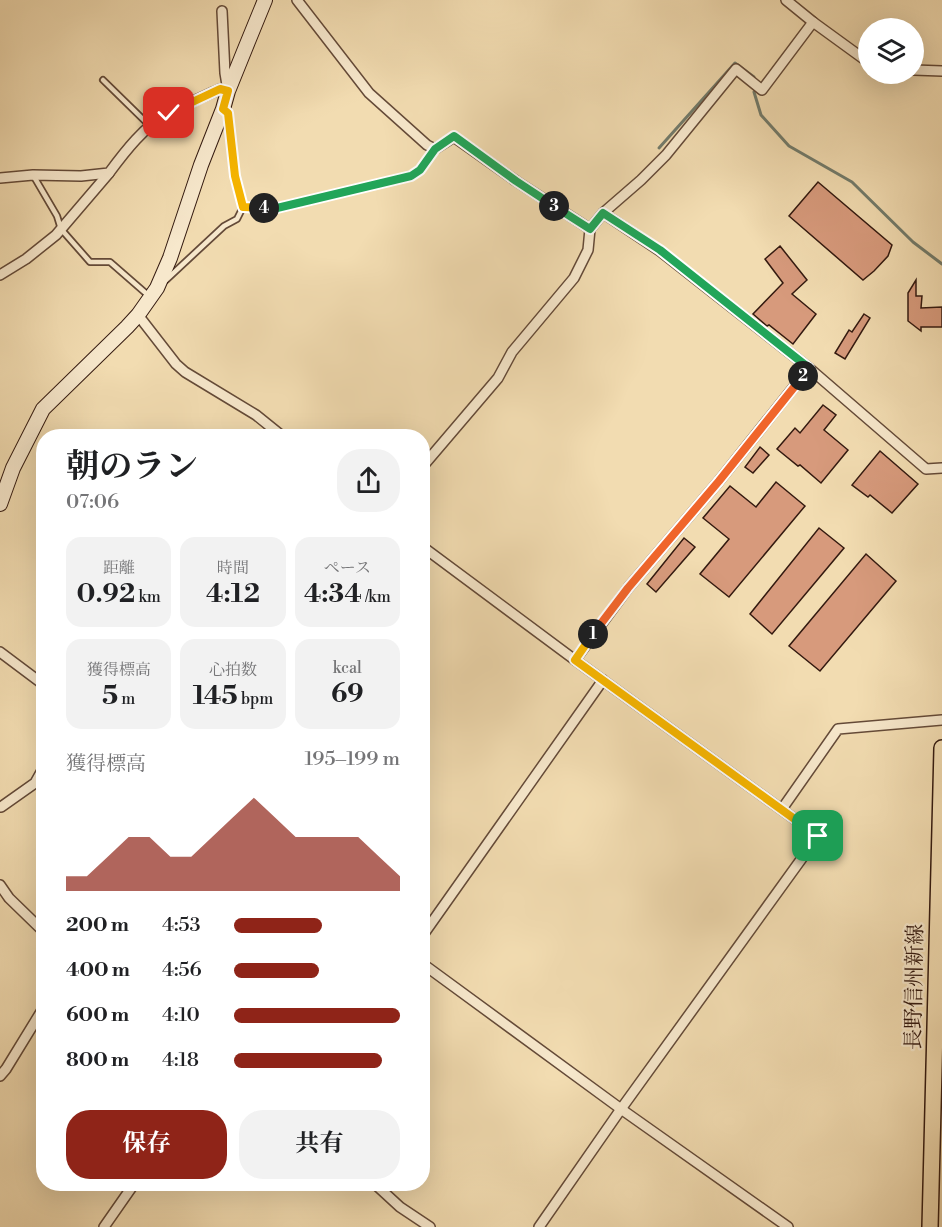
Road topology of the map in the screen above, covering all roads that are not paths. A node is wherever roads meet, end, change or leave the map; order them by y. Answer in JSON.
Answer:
{"nodes":[{"id":1,"x":266,"y":0,"type":"edge"},
{"id":2,"x":297,"y":0,"type":"edge"},
{"id":3,"x":786,"y":0,"type":"edge"},
{"id":4,"x":222,"y":11,"type":"dead end"},
{"id":5,"x":813,"y":22,"type":"junction"},
{"id":6,"x":858,"y":55,"type":"edge"},
{"id":7,"x":924,"y":70,"type":"edge"},
{"id":8,"x":942,"y":71,"type":"edge"},
{"id":9,"x":103,"y":80,"type":"dead end"},
{"id":10,"x":228,"y":91,"type":"junction"},
{"id":11,"x":223,"y":109,"type":"junction"},
{"id":12,"x":150,"y":126,"type":"junction"},
{"id":13,"x":435,"y":149,"type":"junction"},
{"id":14,"x":109,"y":173,"type":"junction"},
{"id":15,"x":33,"y":175,"type":"junction"},
{"id":16,"x":0,"y":178,"type":"edge"},
{"id":17,"x":243,"y":207,"type":"junction"},
{"id":18,"x":603,"y":213,"type":"junction"},
{"id":19,"x":61,"y":229,"type":"junction"},
{"id":20,"x":590,"y":229,"type":"junction"},
{"id":21,"x":0,"y":275,"type":"edge"},
{"id":22,"x":154,"y":293,"type":"junction"},
{"id":23,"x":138,"y":315,"type":"junction"},
{"id":24,"x":809,"y":368,"type":"junction"},
{"id":25,"x":273,"y":429,"type":"edge"},
{"id":26,"x":430,"y":458,"type":"edge"},
{"id":27,"x":942,"y":468,"type":"edge"},
{"id":28,"x":0,"y":504,"type":"edge"},
{"id":29,"x":430,"y":552,"type":"edge"},
{"id":30,"x":0,"y":652,"type":"edge"},
{"id":31,"x":575,"y":660,"type":"junction"},
{"id":32,"x":36,"y":679,"type":"edge"},
{"id":33,"x":603,"y":680,"type":"junction"},
{"id":34,"x":942,"y":720,"type":"edge"},
{"id":35,"x":942,"y":748,"type":"edge"},
{"id":36,"x":36,"y":785,"type":"edge"},
{"id":37,"x":0,"y":809,"type":"edge"},
{"id":38,"x":782,"y":809,"type":"junction"},
{"id":39,"x":0,"y":885,"type":"edge"},
{"id":40,"x":36,"y":924,"type":"edge"},
{"id":41,"x":430,"y":925,"type":"edge"},
{"id":42,"x":430,"y":969,"type":"edge"},
{"id":43,"x":36,"y":1020,"type":"edge"},
{"id":44,"x":0,"y":1076,"type":"edge"},
{"id":45,"x":621,"y":1109,"type":"junction"},
{"id":46,"x":129,"y":1191,"type":"edge"},
{"id":47,"x":383,"y":1191,"type":"edge"},
{"id":48,"x":104,"y":1227,"type":"edge"},
{"id":49,"x":430,"y":1227,"type":"edge"},
{"id":50,"x":539,"y":1227,"type":"edge"},
{"id":51,"x":788,"y":1227,"type":"edge"},
{"id":52,"x":930,"y":1227,"type":"edge"}],
"edges":[{"from":1,"to":10,"type":"street"},
{"from":2,"to":13,"type":"street"},
{"from":3,"to":5,"type":"street"},
{"from":4,"to":10,"type":"street"},
{"from":5,"to":6,"type":"street"},
{"from":5,"to":18,"type":"street"},
{"from":7,"to":8,"type":"street"},
{"from":9,"to":12,"type":"lane"},
{"from":10,"to":11,"type":"street"},
{"from":10,"to":12,"type":"street"},
{"from":11,"to":17,"type":"lane"},
{"from":11,"to":22,"type":"street"},
{"from":12,"to":14,"type":"street"},
{"from":13,"to":17,"type":"lane"},
{"from":13,"to":20,"type":"street"},
{"from":14,"to":15,"type":"street"},
{"from":14,"to":19,"type":"street"},
{"from":15,"to":16,"type":"street"},
{"from":15,"to":19,"type":"lane"},
{"from":17,"to":22,"type":"lane"},
{"from":18,"to":20,"type":"street"},
{"from":18,"to":24,"type":"street"},
{"from":19,"to":21,"type":"street"},
{"from":19,"to":22,"type":"lane"},
{"from":20,"to":26,"type":"street"},
{"from":22,"to":23,"type":"street"},
{"from":23,"to":25,"type":"street"},
{"from":23,"to":28,"type":"street"},
{"from":24,"to":27,"type":"street"},
{"from":24,"to":31,"type":"street"},
{"from":29,"to":31,"type":"street"},
{"from":30,"to":32,"type":"street"},
{"from":31,"to":33,"type":"street"},
{"from":33,"to":38,"type":"street"},
{"from":33,"to":41,"type":"street"},
{"from":34,"to":38,"type":"street"},
{"from":35,"to":52,"type":"main road","name":"長野信州新線"},
{"from":36,"to":37,"type":"street"},
{"from":38,"to":45,"type":"street"},
{"from":39,"to":40,"type":"street"},
{"from":42,"to":45,"type":"street"},
{"from":43,"to":44,"type":"street"},
{"from":45,"to":50,"type":"street"},
{"from":45,"to":51,"type":"street"},
{"from":46,"to":48,"type":"street"},
{"from":47,"to":49,"type":"street"}]}
